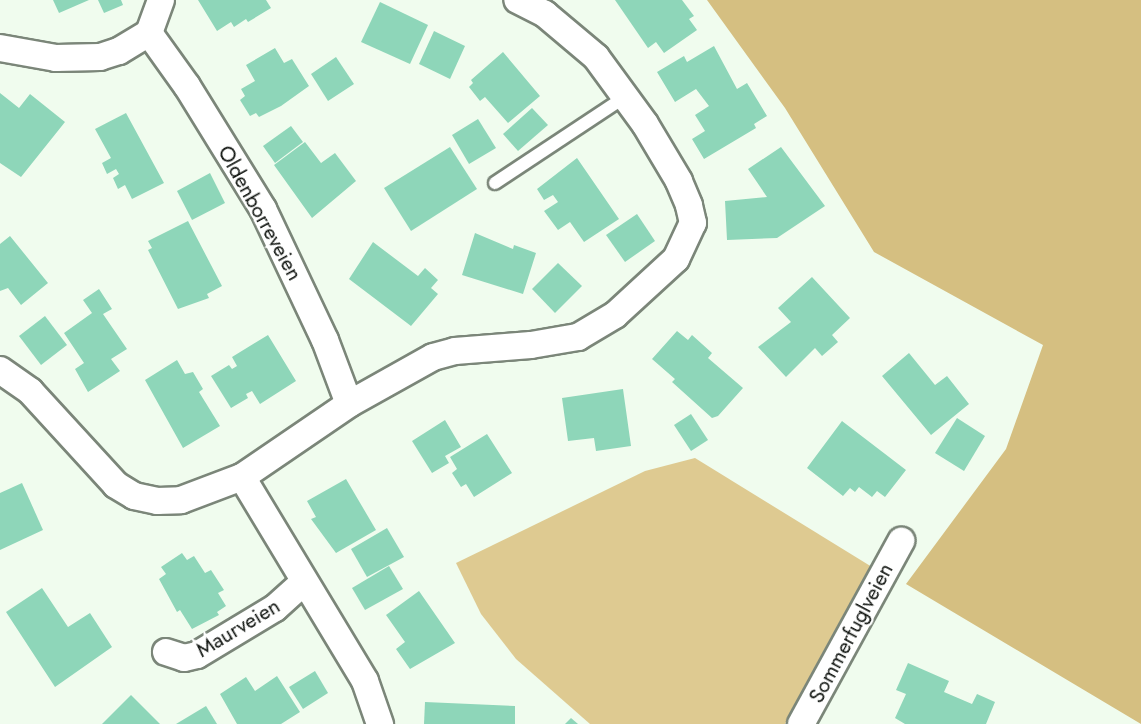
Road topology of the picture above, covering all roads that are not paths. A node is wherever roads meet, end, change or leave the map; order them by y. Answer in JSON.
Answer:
{"nodes":[{"id":1,"x":161,"y":0,"type":"edge"},
{"id":2,"x":518,"y":0,"type":"edge"},
{"id":3,"x":149,"y":33,"type":"junction"},
{"id":4,"x":0,"y":48,"type":"edge"},
{"id":5,"x":625,"y":97,"type":"junction"},
{"id":6,"x":495,"y":183,"type":"dead end"},
{"id":7,"x":0,"y":370,"type":"edge"},
{"id":8,"x":349,"y":405,"type":"junction"},
{"id":9,"x":242,"y":477,"type":"junction"},
{"id":10,"x":901,"y":541,"type":"dead end"},
{"id":11,"x":304,"y":582,"type":"junction"},
{"id":12,"x":166,"y":652,"type":"dead end"},
{"id":13,"x":380,"y":724,"type":"edge"},
{"id":14,"x":801,"y":724,"type":"edge"}],
"edges":[{"from":1,"to":3,"type":"street"},
{"from":2,"to":5,"type":"street"},
{"from":3,"to":4,"type":"street"},
{"from":3,"to":8,"type":"street","name":"Oldenborreveien"},
{"from":5,"to":6,"type":"lane"},
{"from":5,"to":8,"type":"street"},
{"from":7,"to":9,"type":"street"},
{"from":8,"to":9,"type":"street"},
{"from":9,"to":11,"type":"street"},
{"from":10,"to":14,"type":"street","name":"Sommerfuglveien"},
{"from":11,"to":12,"type":"street","name":"Maurveien"},
{"from":11,"to":13,"type":"street"}]}
